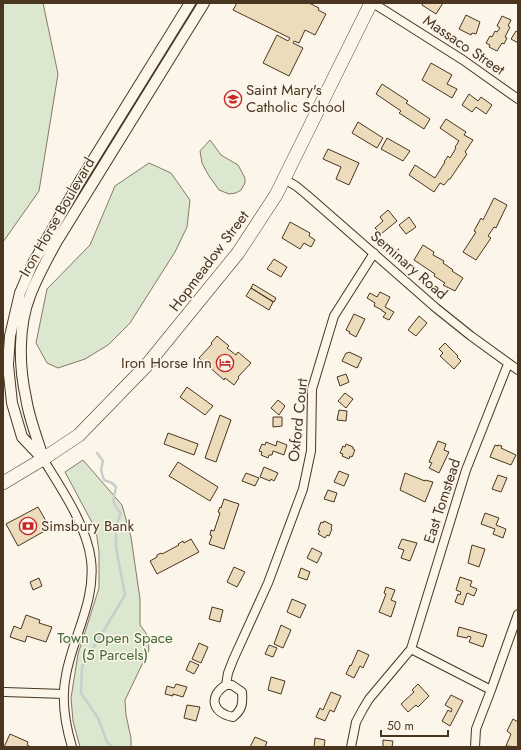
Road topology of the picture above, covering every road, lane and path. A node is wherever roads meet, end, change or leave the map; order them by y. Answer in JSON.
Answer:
{"nodes":[{"id":1,"x":190,"y":3,"type":"edge"},
{"id":2,"x":204,"y":3,"type":"edge"},
{"id":3,"x":372,"y":3,"type":"edge"},
{"id":4,"x":518,"y":99,"type":"edge"},
{"id":5,"x":284,"y":179,"type":"junction"},
{"id":6,"x":374,"y":253,"type":"junction"},
{"id":7,"x":508,"y":364,"type":"junction"},
{"id":8,"x":518,"y":370,"type":"edge"},
{"id":9,"x":43,"y":459,"type":"junction"},
{"id":10,"x":3,"y":483,"type":"edge"},
{"id":11,"x":518,"y":614,"type":"edge"},
{"id":12,"x":411,"y":649,"type":"junction"},
{"id":13,"x":226,"y":685,"type":"dead end"},
{"id":14,"x":491,"y":690,"type":"junction"},
{"id":15,"x":5,"y":692,"type":"dead end"},
{"id":16,"x":64,"y":694,"type":"junction"},
{"id":17,"x":72,"y":747,"type":"edge"},
{"id":18,"x":351,"y":747,"type":"edge"},
{"id":19,"x":475,"y":747,"type":"edge"}],
"edges":[{"from":1,"to":9,"type":"street","name":"Iron Horse Boulevard"},
{"from":2,"to":9,"type":"street","name":"Iron Horse Boulevard"},
{"from":3,"to":4,"type":"street","name":"Massaco Street"},
{"from":3,"to":5,"type":"highway","name":"Hopmeadow Street"},
{"from":5,"to":6,"type":"street","name":"Seminary Road"},
{"from":5,"to":9,"type":"highway","name":"Hopmeadow Street"},
{"from":6,"to":7,"type":"street","name":"Seminary Road"},
{"from":6,"to":13,"type":"street","name":"Oxford Court"},
{"from":7,"to":8,"type":"street","name":"Seminary Road"},
{"from":7,"to":12,"type":"street","name":"East Tomstead"},
{"from":9,"to":10,"type":"highway","name":"Hopmeadow Street"},
{"from":9,"to":16,"type":"street"},
{"from":11,"to":14,"type":"street"},
{"from":12,"to":14,"type":"street"},
{"from":12,"to":18,"type":"street"},
{"from":14,"to":19,"type":"street"},
{"from":15,"to":16,"type":"street"},
{"from":16,"to":17,"type":"street"}]}
